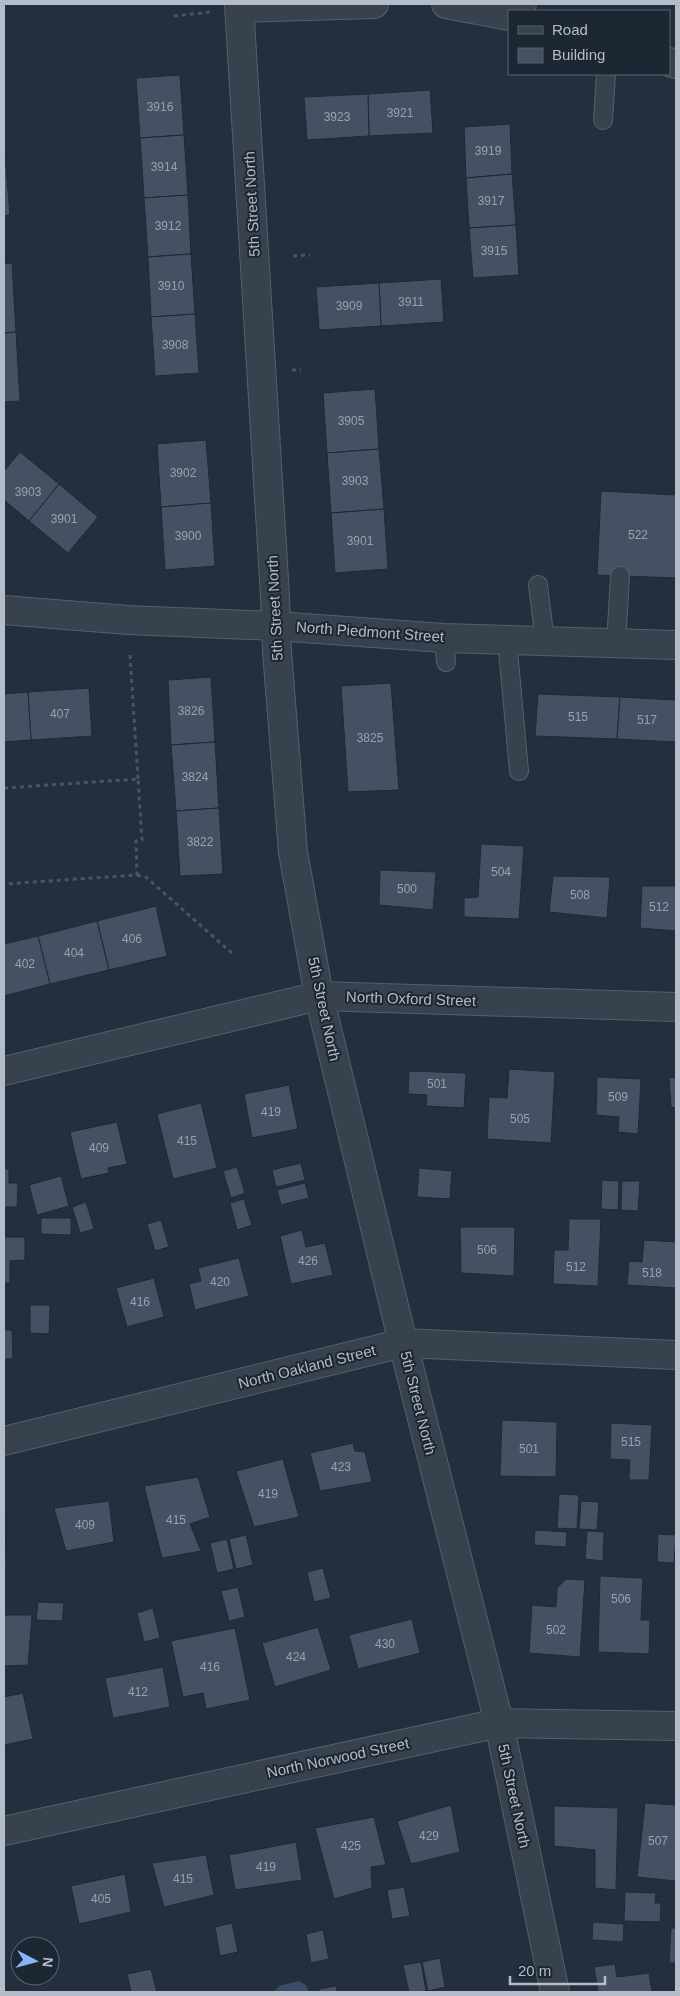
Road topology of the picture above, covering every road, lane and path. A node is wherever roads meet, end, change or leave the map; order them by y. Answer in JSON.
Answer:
{"nodes":[{"id":1,"x":374,"y":4,"type":"edge"},
{"id":2,"x":446,"y":4,"type":"edge"},
{"id":3,"x":240,"y":6,"type":"edge"},
{"id":4,"x":508,"y":16,"type":"edge"},
{"id":5,"x":606,"y":75,"type":"edge"},
{"id":6,"x":603,"y":120,"type":"dead end"},
{"id":7,"x":310,"y":255,"type":"dead end"},
{"id":8,"x":294,"y":256,"type":"dead end"},
{"id":9,"x":620,"y":576,"type":"dead end"},
{"id":10,"x":538,"y":585,"type":"dead end"},
{"id":11,"x":4,"y":610,"type":"edge"},
{"id":12,"x":276,"y":626,"type":"junction"},
{"id":13,"x":507,"y":639,"type":"junction"},
{"id":14,"x":545,"y":642,"type":"junction"},
{"id":15,"x":616,"y":644,"type":"junction"},
{"id":16,"x":676,"y":645,"type":"edge"},
{"id":17,"x":130,"y":655,"type":"dead end"},
{"id":18,"x":519,"y":771,"type":"dead end"},
{"id":19,"x":138,"y":779,"type":"junction"},
{"id":20,"x":4,"y":788,"type":"edge"},
{"id":21,"x":137,"y":875,"type":"junction"},
{"id":22,"x":4,"y":884,"type":"edge"},
{"id":23,"x":234,"y":955,"type":"dead end"},
{"id":24,"x":320,"y":996,"type":"junction"},
{"id":25,"x":676,"y":1007,"type":"edge"},
{"id":26,"x":4,"y":1071,"type":"edge"},
{"id":27,"x":403,"y":1344,"type":"junction"},
{"id":28,"x":676,"y":1355,"type":"edge"},
{"id":29,"x":4,"y":1441,"type":"edge"},
{"id":30,"x":499,"y":1723,"type":"junction"},
{"id":31,"x":676,"y":1726,"type":"edge"},
{"id":32,"x":4,"y":1831,"type":"edge"},
{"id":33,"x":555,"y":1992,"type":"edge"}],
"edges":[{"from":1,"to":3,"type":"street"},
{"from":2,"to":4,"type":"street"},
{"from":3,"to":12,"type":"street","name":"5th Street North"},
{"from":5,"to":6,"type":"lane"},
{"from":7,"to":8,"type":"path"},
{"from":9,"to":15,"type":"lane"},
{"from":10,"to":14,"type":"lane"},
{"from":11,"to":12,"type":"street","name":"North Piedmont Street"},
{"from":12,"to":13,"type":"street","name":"North Piedmont Street"},
{"from":12,"to":24,"type":"street","name":"5th Street North"},
{"from":13,"to":14,"type":"street","name":"North Piedmont Street"},
{"from":13,"to":18,"type":"lane"},
{"from":14,"to":15,"type":"street","name":"North Piedmont Street"},
{"from":15,"to":16,"type":"street","name":"North Piedmont Street"},
{"from":17,"to":19,"type":"path"},
{"from":19,"to":20,"type":"path"},
{"from":19,"to":21,"type":"path"},
{"from":21,"to":22,"type":"path"},
{"from":21,"to":23,"type":"path"},
{"from":24,"to":25,"type":"street","name":"North Oxford Street"},
{"from":24,"to":26,"type":"street","name":"North Oxford Street"},
{"from":24,"to":27,"type":"street","name":"5th Street North"},
{"from":27,"to":28,"type":"street","name":"North Oakland Street"},
{"from":27,"to":29,"type":"street","name":"North Oakland Street"},
{"from":27,"to":30,"type":"street","name":"5th Street North"},
{"from":30,"to":31,"type":"street","name":"North Norwood Street"},
{"from":30,"to":32,"type":"street","name":"North Norwood Street"},
{"from":30,"to":33,"type":"street","name":"5th Street North"}]}
